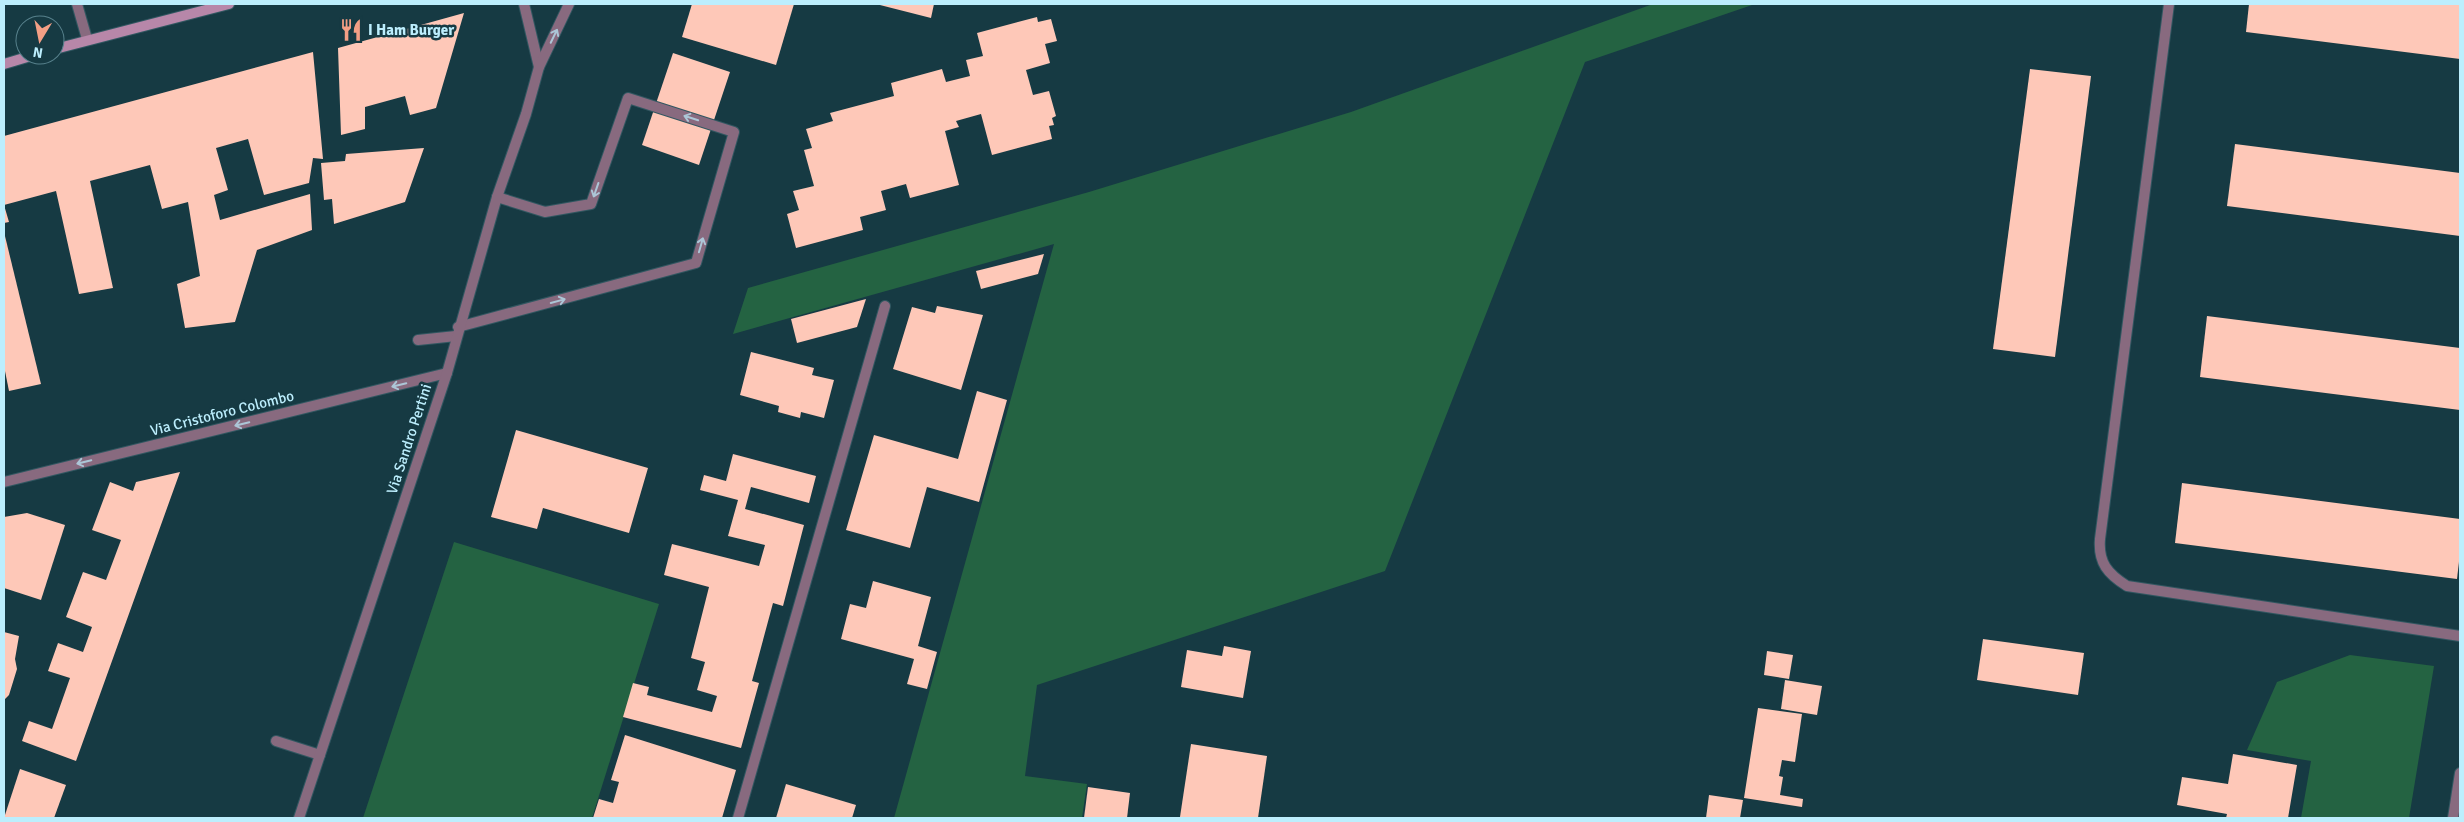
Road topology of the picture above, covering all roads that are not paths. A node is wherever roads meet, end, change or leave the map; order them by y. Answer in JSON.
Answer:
{"nodes":[{"id":1,"x":77,"y":4,"type":"edge"},
{"id":2,"x":229,"y":4,"type":"edge"},
{"id":3,"x":524,"y":4,"type":"edge"},
{"id":4,"x":569,"y":4,"type":"edge"},
{"id":5,"x":2169,"y":4,"type":"edge"},
{"id":6,"x":87,"y":39,"type":"junction"},
{"id":7,"x":65,"y":46,"type":"edge"},
{"id":8,"x":539,"y":67,"type":"junction"},
{"id":9,"x":497,"y":197,"type":"junction"},
{"id":10,"x":885,"y":306,"type":"dead end"},
{"id":11,"x":457,"y":332,"type":"junction"},
{"id":12,"x":418,"y":340,"type":"dead end"},
{"id":13,"x":447,"y":372,"type":"junction"},
{"id":14,"x":4,"y":482,"type":"edge"},
{"id":15,"x":2460,"y":636,"type":"edge"},
{"id":16,"x":276,"y":741,"type":"dead end"},
{"id":17,"x":320,"y":755,"type":"junction"},
{"id":18,"x":2460,"y":774,"type":"edge"},
{"id":19,"x":299,"y":818,"type":"edge"},
{"id":20,"x":738,"y":818,"type":"edge"},
{"id":21,"x":2453,"y":818,"type":"edge"}],
"edges":[{"from":1,"to":6,"type":"street"},
{"from":2,"to":6,"type":"street"},
{"from":3,"to":8,"type":"street","name":"Via Sandro Pertini"},
{"from":8,"to":4,"type":"street","name":"Via Sandro Pertini","one_way":true},
{"from":5,"to":15,"type":"street"},
{"from":6,"to":7,"type":"street"},
{"from":8,"to":9,"type":"street","name":"Via Sandro Pertini"},
{"from":9,"to":11,"type":"street","name":"Via Sandro Pertini"},
{"from":11,"to":9,"type":"street","one_way":true},
{"from":10,"to":20,"type":"street"},
{"from":11,"to":12,"type":"street"},
{"from":11,"to":13,"type":"street","name":"Via Sandro Pertini"},
{"from":13,"to":14,"type":"street","name":"Via Cristoforo Colombo","one_way":true},
{"from":13,"to":17,"type":"street","name":"Via Sandro Pertini"},
{"from":16,"to":17,"type":"street"},
{"from":17,"to":19,"type":"street","name":"Via Sandro Pertini"},
{"from":18,"to":21,"type":"street"}]}
